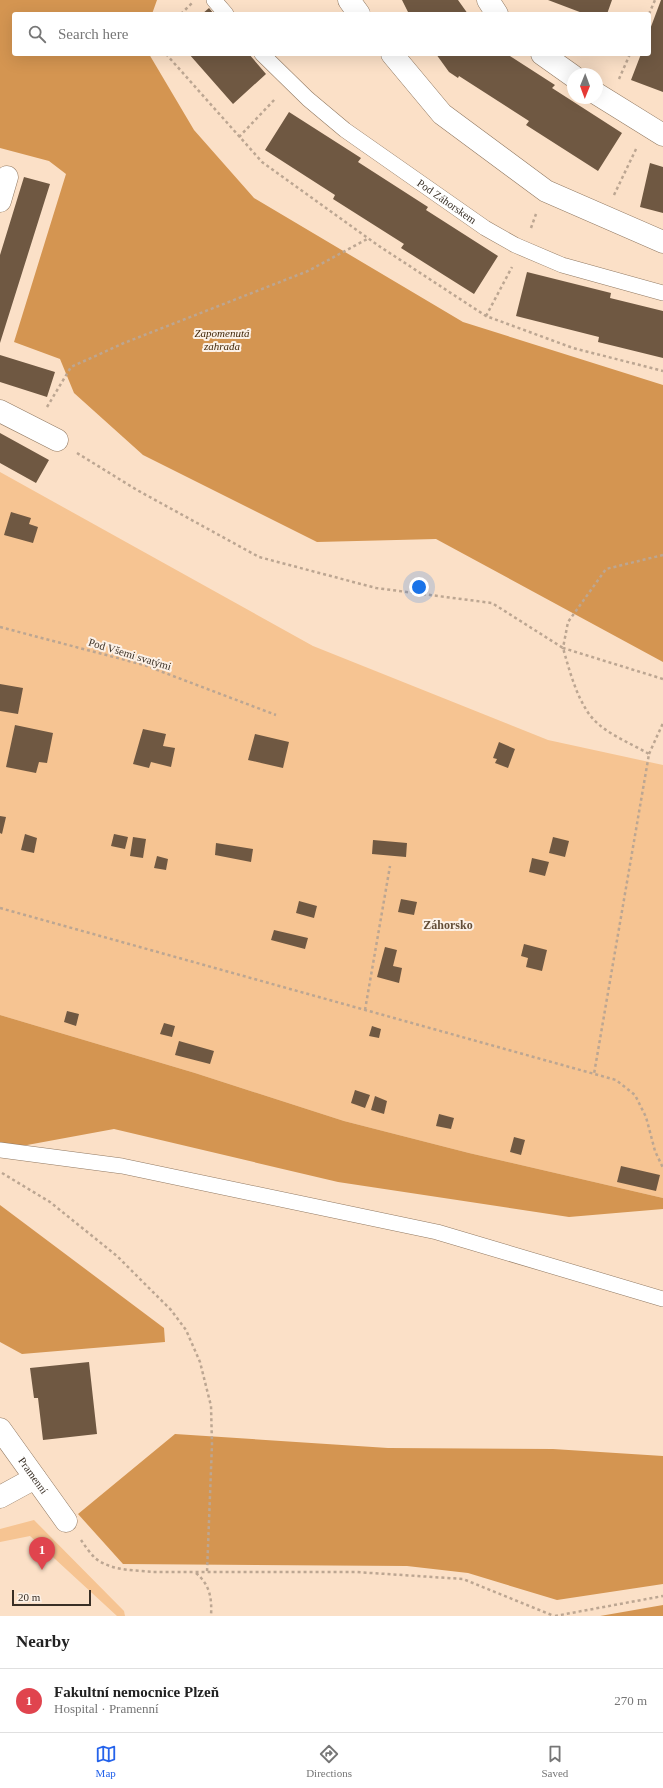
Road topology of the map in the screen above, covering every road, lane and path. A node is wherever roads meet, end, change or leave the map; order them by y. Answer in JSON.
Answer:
{"nodes":[{"id":1,"x":195,"y":0,"type":"edge"},
{"id":2,"x":214,"y":0,"type":"edge"},
{"id":3,"x":349,"y":0,"type":"edge"},
{"id":4,"x":488,"y":0,"type":"edge"},
{"id":5,"x":655,"y":0,"type":"edge"},
{"id":6,"x":183,"y":12,"type":"edge"},
{"id":7,"x":224,"y":12,"type":"edge"},
{"id":8,"x":358,"y":12,"type":"edge"},
{"id":9,"x":496,"y":12,"type":"edge"},
{"id":10,"x":650,"y":12,"type":"edge"},
{"id":11,"x":168,"y":56,"type":"edge"},
{"id":12,"x":264,"y":56,"type":"edge"},
{"id":13,"x":394,"y":56,"type":"edge"},
{"id":14,"x":545,"y":56,"type":"edge"},
{"id":15,"x":567,"y":72,"type":"edge"},
{"id":16,"x":290,"y":82,"type":"junction"},
{"id":17,"x":603,"y":98,"type":"edge"},
{"id":18,"x":655,"y":130,"type":"edge"},
{"id":19,"x":239,"y":137,"type":"junction"},
{"id":20,"x":7,"y":177,"type":"dead end"},
{"id":21,"x":0,"y":200,"type":"edge"},
{"id":22,"x":604,"y":218,"type":"junction"},
{"id":23,"x":369,"y":238,"type":"junction"},
{"id":24,"x":663,"y":242,"type":"edge"},
{"id":25,"x":663,"y":293,"type":"edge"},
{"id":26,"x":663,"y":371,"type":"edge"},
{"id":27,"x":0,"y":411,"type":"edge"},
{"id":28,"x":34,"y":428,"type":"junction"},
{"id":29,"x":57,"y":440,"type":"joint"},
{"id":30,"x":663,"y":555,"type":"edge"},
{"id":31,"x":0,"y":626,"type":"edge"},
{"id":32,"x":563,"y":648,"type":"junction"},
{"id":33,"x":663,"y":679,"type":"edge"},
{"id":34,"x":276,"y":715,"type":"dead end"},
{"id":35,"x":663,"y":724,"type":"edge"},
{"id":36,"x":650,"y":754,"type":"junction"},
{"id":37,"x":390,"y":866,"type":"dead end"},
{"id":38,"x":0,"y":908,"type":"edge"},
{"id":39,"x":365,"y":1010,"type":"junction"},
{"id":40,"x":594,"y":1074,"type":"junction"},
{"id":41,"x":0,"y":1150,"type":"edge"},
{"id":42,"x":663,"y":1168,"type":"edge"},
{"id":43,"x":0,"y":1172,"type":"edge"},
{"id":44,"x":663,"y":1297,"type":"edge"},
{"id":45,"x":0,"y":1429,"type":"edge"},
{"id":46,"x":35,"y":1478,"type":"junction"},
{"id":47,"x":0,"y":1498,"type":"edge"},
{"id":48,"x":66,"y":1521,"type":"joint"},
{"id":49,"x":196,"y":1573,"type":"junction"},
{"id":50,"x":208,"y":1573,"type":"junction"},
{"id":51,"x":663,"y":1596,"type":"edge"},
{"id":52,"x":211,"y":1616,"type":"edge"},
{"id":53,"x":555,"y":1616,"type":"edge"}],
"edges":[{"from":1,"to":6,"type":"path"},
{"from":2,"to":7,"type":"lane"},
{"from":3,"to":8,"type":"street"},
{"from":4,"to":9,"type":"street"},
{"from":5,"to":10,"type":"path"},
{"from":11,"to":19,"type":"path"},
{"from":12,"to":16,"type":"lane","name":"Pod Záhorskem"},
{"from":13,"to":22,"type":"street"},
{"from":14,"to":15,"type":"street"},
{"from":16,"to":19,"type":"path"},
{"from":16,"to":25,"type":"lane","name":"Pod Záhorskem"},
{"from":17,"to":18,"type":"street"},
{"from":18,"to":22,"type":"path"},
{"from":19,"to":23,"type":"path"},
{"from":20,"to":21,"type":"street"},
{"from":22,"to":24,"type":"street"},
{"from":23,"to":26,"type":"path"},
{"from":23,"to":28,"type":"path"},
{"from":27,"to":28,"type":"street"},
{"from":28,"to":29,"type":"street"},
{"from":29,"to":32,"type":"path"},
{"from":30,"to":32,"type":"path"},
{"from":31,"to":34,"type":"path","name":"Pod Všemi svatými"},
{"from":32,"to":33,"type":"path"},
{"from":32,"to":36,"type":"path"},
{"from":35,"to":36,"type":"path"},
{"from":36,"to":40,"type":"path"},
{"from":37,"to":39,"type":"path"},
{"from":38,"to":39,"type":"path"},
{"from":39,"to":40,"type":"path"},
{"from":40,"to":42,"type":"path"},
{"from":41,"to":44,"type":"lane"},
{"from":43,"to":50,"type":"path"},
{"from":45,"to":46,"type":"street","name":"Pramenní"},
{"from":46,"to":47,"type":"street"},
{"from":46,"to":48,"type":"street","name":"Pramenní"},
{"from":48,"to":49,"type":"path"},
{"from":49,"to":50,"type":"path"},
{"from":49,"to":52,"type":"path"},
{"from":50,"to":53,"type":"path"},
{"from":51,"to":53,"type":"path"}]}
